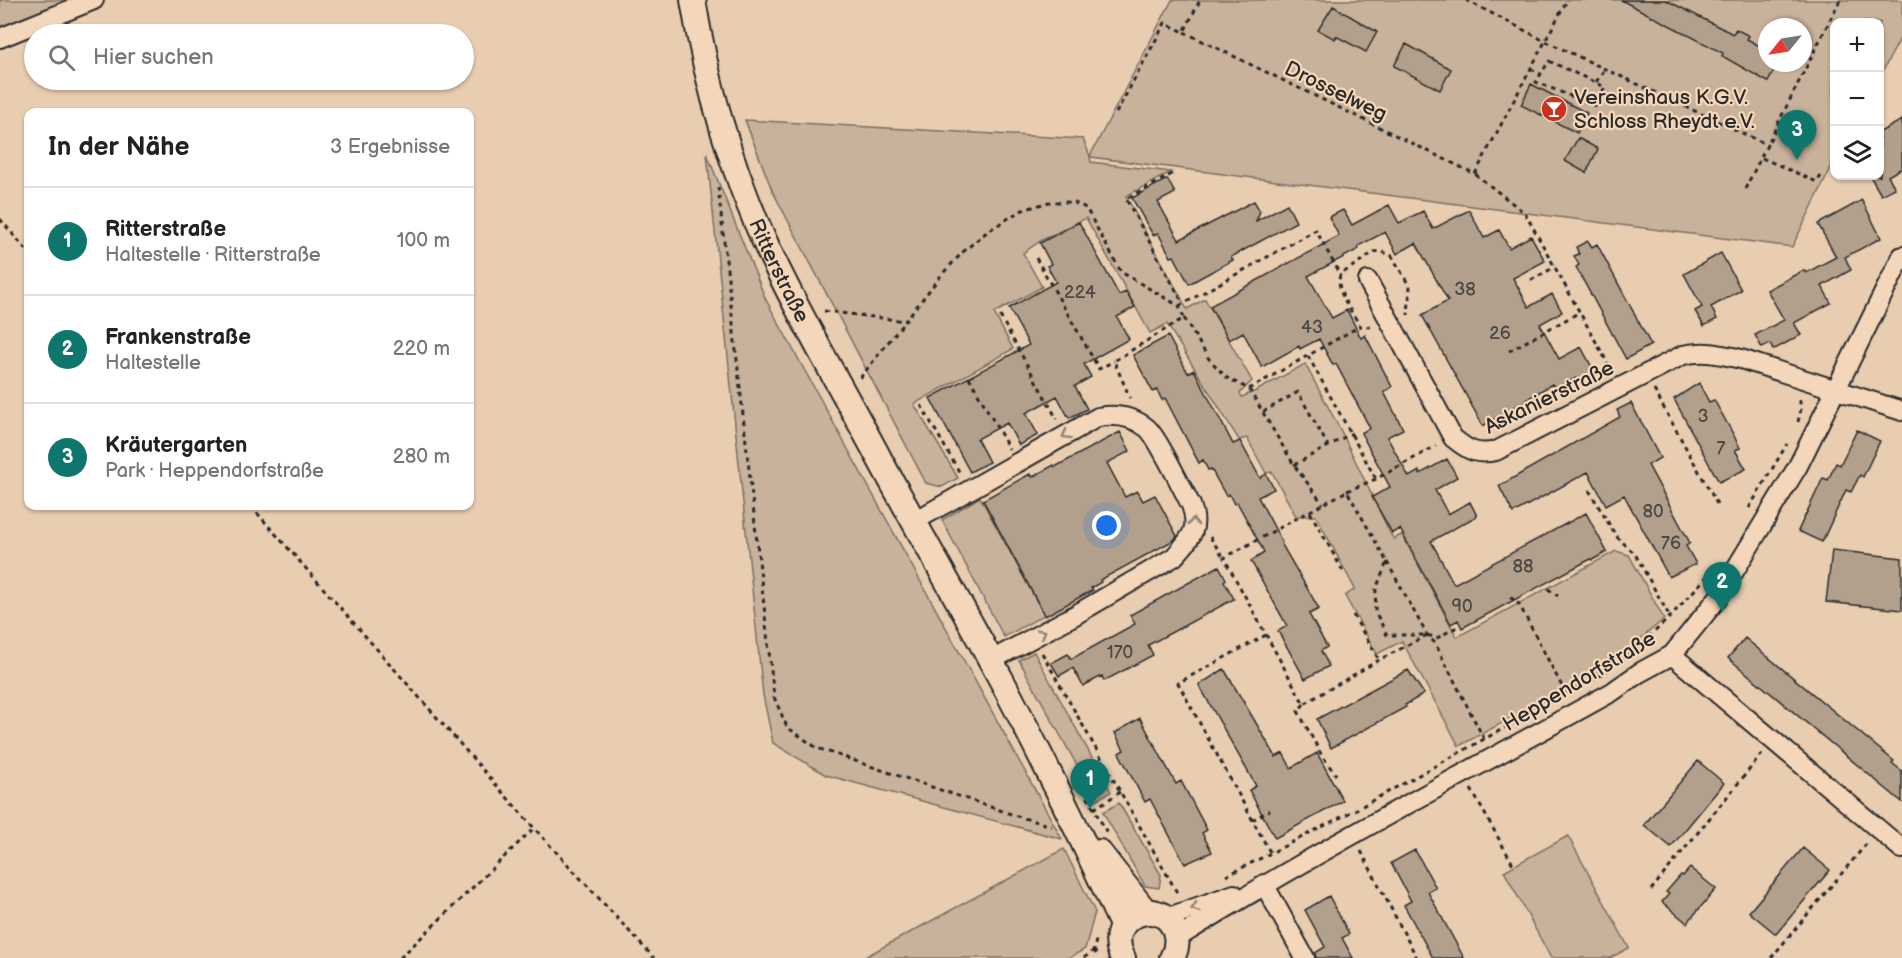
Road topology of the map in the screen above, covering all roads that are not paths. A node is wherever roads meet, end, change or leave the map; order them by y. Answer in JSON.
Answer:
{"nodes":[{"id":1,"x":94,"y":0,"type":"edge"},
{"id":2,"x":693,"y":0,"type":"edge"},
{"id":3,"x":35,"y":24,"type":"edge"},
{"id":4,"x":24,"y":28,"type":"edge"},
{"id":5,"x":0,"y":38,"type":"edge"},
{"id":6,"x":1902,"y":256,"type":"edge"},
{"id":7,"x":1368,"y":281,"type":"dead end"},
{"id":8,"x":1835,"y":388,"type":"junction"},
{"id":9,"x":1902,"y":411,"type":"edge"},
{"id":10,"x":913,"y":522,"type":"junction"},
{"id":11,"x":1671,"y":654,"type":"junction"},
{"id":12,"x":990,"y":661,"type":"junction"},
{"id":13,"x":1084,"y":814,"type":"junction"},
{"id":14,"x":1902,"y":849,"type":"edge"},
{"id":15,"x":1264,"y":884,"type":"junction"},
{"id":16,"x":1166,"y":924,"type":"edge"},
{"id":17,"x":1122,"y":925,"type":"junction"},
{"id":18,"x":1122,"y":958,"type":"edge"},
{"id":19,"x":1305,"y":958,"type":"edge"}],
"edges":[{"from":1,"to":3,"type":"street"},
{"from":2,"to":10,"type":"main road","name":"Ritterstraße"},
{"from":4,"to":5,"type":"street"},
{"from":6,"to":8,"type":"street","name":"Heppendorfstraße"},
{"from":7,"to":8,"type":"street","name":"Askanierstraße"},
{"from":8,"to":9,"type":"street"},
{"from":8,"to":11,"type":"street","name":"Heppendorfstraße"},
{"from":10,"to":12,"type":"main road","name":"Ritterstraße"},
{"from":12,"to":10,"type":"street","one_way":true},
{"from":11,"to":14,"type":"street"},
{"from":11,"to":15,"type":"street","name":"Heppendorfstraße"},
{"from":12,"to":13,"type":"main road","name":"Ritterstraße"},
{"from":13,"to":16,"type":"main road","name":"Ritterstraße"},
{"from":13,"to":17,"type":"main road","name":"Ritterstraße"},
{"from":15,"to":16,"type":"street","name":"Heppendorfstraße"},
{"from":15,"to":19,"type":"street"},
{"from":16,"to":17,"type":"main road"},
{"from":17,"to":18,"type":"main road","name":"Ritterstraße"}]}
